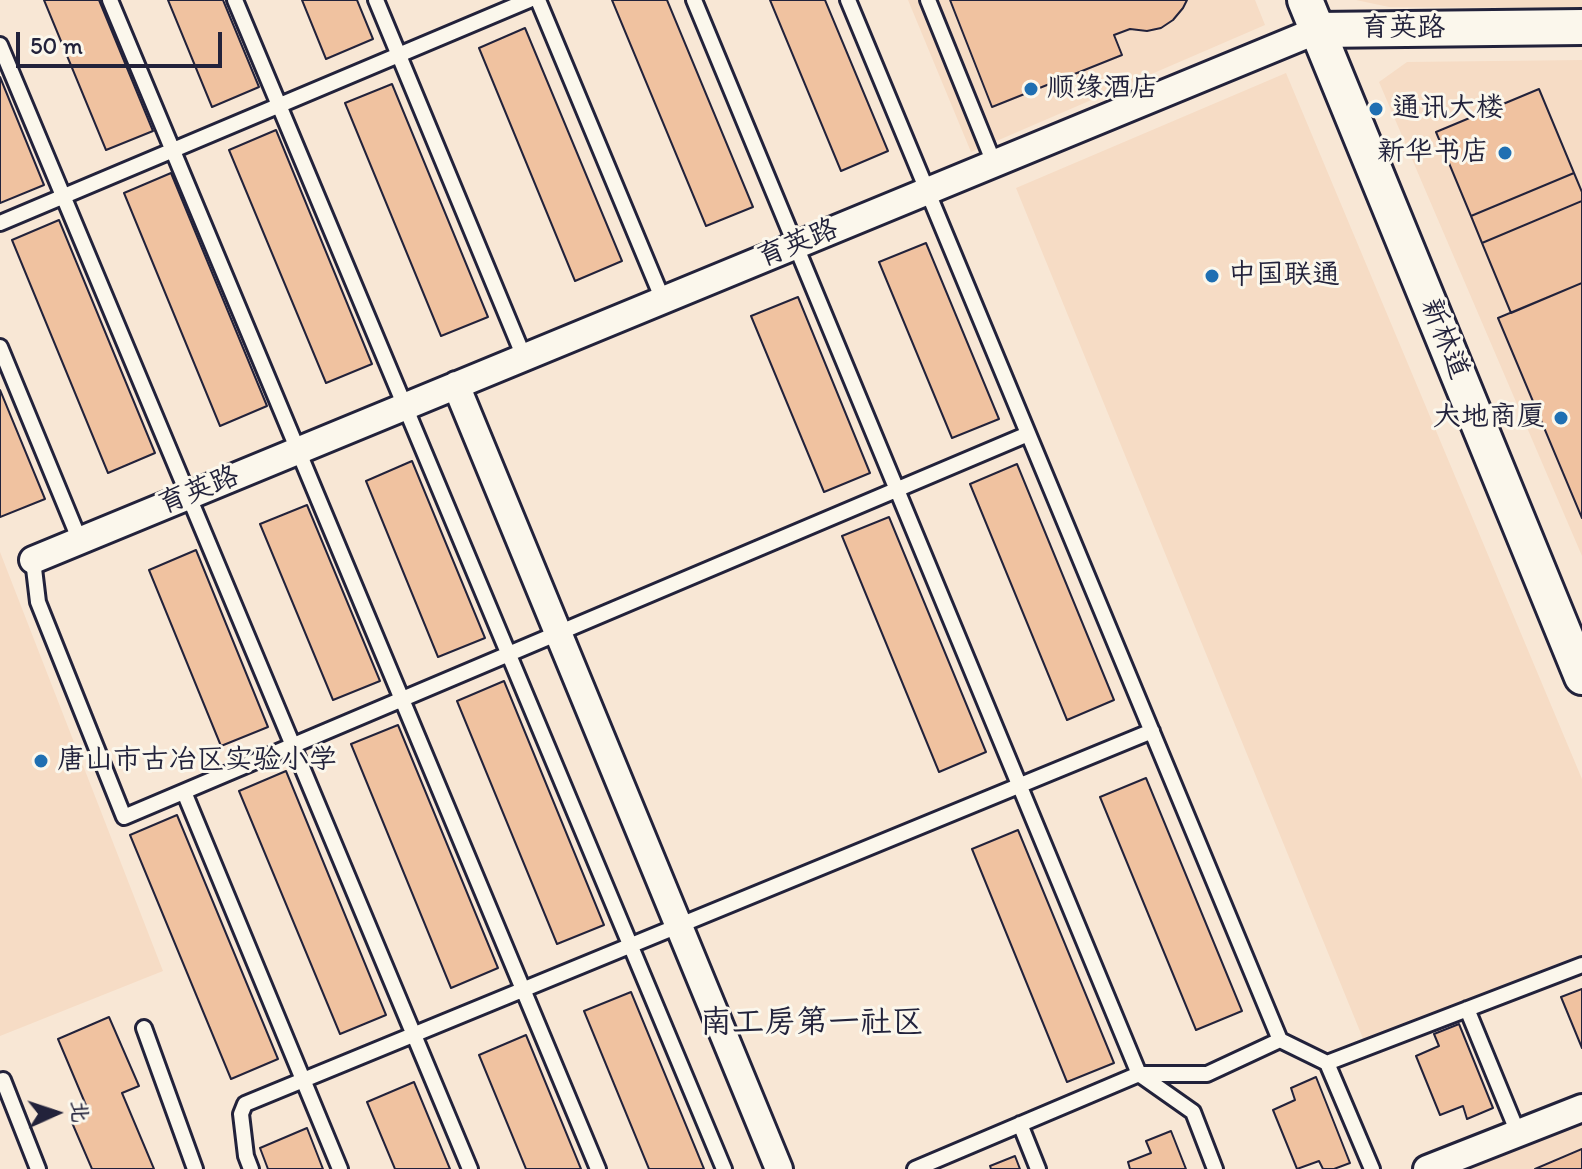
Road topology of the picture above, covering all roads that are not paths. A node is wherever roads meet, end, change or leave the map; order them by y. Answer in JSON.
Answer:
{"nodes":[{"id":1,"x":110,"y":0,"type":"edge"},
{"id":2,"x":235,"y":0,"type":"edge"},
{"id":3,"x":376,"y":0,"type":"edge"},
{"id":4,"x":529,"y":0,"type":"edge"},
{"id":5,"x":538,"y":0,"type":"edge"},
{"id":6,"x":694,"y":0,"type":"edge"},
{"id":7,"x":848,"y":0,"type":"edge"},
{"id":8,"x":928,"y":0,"type":"edge"},
{"id":9,"x":1312,"y":15,"type":"edge"},
{"id":10,"x":1582,"y":27,"type":"edge"},
{"id":11,"x":0,"y":45,"type":"edge"},
{"id":12,"x":399,"y":55,"type":"junction"},
{"id":13,"x":279,"y":106,"type":"junction"},
{"id":14,"x":173,"y":150,"type":"junction"},
{"id":15,"x":994,"y":163,"type":"junction"},
{"id":16,"x":927,"y":191,"type":"junction"},
{"id":17,"x":63,"y":196,"type":"junction"},
{"id":18,"x":0,"y":223,"type":"edge"},
{"id":19,"x":795,"y":245,"type":"junction"},
{"id":20,"x":663,"y":300,"type":"junction"},
{"id":21,"x":0,"y":347,"type":"edge"},
{"id":22,"x":524,"y":357,"type":"junction"},
{"id":23,"x":456,"y":385,"type":"junction"},
{"id":24,"x":405,"y":406,"type":"junction"},
{"id":25,"x":1028,"y":434,"type":"junction"},
{"id":26,"x":298,"y":450,"type":"junction"},
{"id":27,"x":897,"y":490,"type":"junction"},
{"id":28,"x":188,"y":496,"type":"junction"},
{"id":29,"x":80,"y":541,"type":"junction"},
{"id":30,"x":33,"y":560,"type":"joint"},
{"id":31,"x":559,"y":633,"type":"junction"},
{"id":32,"x":509,"y":655,"type":"junction"},
{"id":33,"x":1582,"y":677,"type":"edge"},
{"id":34,"x":403,"y":700,"type":"junction"},
{"id":35,"x":1152,"y":731,"type":"junction"},
{"id":36,"x":293,"y":746,"type":"junction"},
{"id":37,"x":1019,"y":786,"type":"junction"},
{"id":38,"x":184,"y":792,"type":"junction"},
{"id":39,"x":679,"y":926,"type":"junction"},
{"id":40,"x":630,"y":945,"type":"junction"},
{"id":41,"x":1582,"y":965,"type":"edge"},
{"id":42,"x":523,"y":989,"type":"junction"},
{"id":43,"x":1467,"y":1009,"type":"junction"},
{"id":44,"x":144,"y":1028,"type":"dead end"},
{"id":45,"x":414,"y":1035,"type":"junction"},
{"id":46,"x":1280,"y":1040,"type":"junction"},
{"id":47,"x":1327,"y":1063,"type":"junction"},
{"id":48,"x":1139,"y":1074,"type":"junction"},
{"id":49,"x":3,"y":1080,"type":"dead end"},
{"id":50,"x":303,"y":1080,"type":"junction"},
{"id":51,"x":1582,"y":1108,"type":"edge"},
{"id":52,"x":1020,"y":1124,"type":"junction"},
{"id":53,"x":1518,"y":1133,"type":"junction"},
{"id":54,"x":38,"y":1169,"type":"edge"},
{"id":55,"x":195,"y":1169,"type":"edge"},
{"id":56,"x":251,"y":1169,"type":"edge"},
{"id":57,"x":340,"y":1169,"type":"edge"},
{"id":58,"x":470,"y":1169,"type":"edge"},
{"id":59,"x":598,"y":1169,"type":"edge"},
{"id":60,"x":724,"y":1169,"type":"edge"},
{"id":61,"x":779,"y":1169,"type":"edge"},
{"id":62,"x":915,"y":1169,"type":"edge"},
{"id":63,"x":1038,"y":1169,"type":"edge"},
{"id":64,"x":1215,"y":1169,"type":"edge"},
{"id":65,"x":1372,"y":1169,"type":"edge"},
{"id":66,"x":1427,"y":1169,"type":"edge"}],
"edges":[{"from":1,"to":14,"type":"lane"},
{"from":2,"to":13,"type":"lane"},
{"from":3,"to":12,"type":"lane"},
{"from":4,"to":12,"type":"lane"},
{"from":5,"to":20,"type":"lane"},
{"from":6,"to":19,"type":"lane"},
{"from":7,"to":16,"type":"lane"},
{"from":8,"to":15,"type":"lane"},
{"from":9,"to":10,"type":"street","name":"育英路"},
{"from":9,"to":15,"type":"street","name":"育英路"},
{"from":9,"to":33,"type":"street","name":"新林道"},
{"from":11,"to":17,"type":"lane"},
{"from":12,"to":13,"type":"lane"},
{"from":12,"to":22,"type":"lane"},
{"from":13,"to":14,"type":"lane"},
{"from":13,"to":24,"type":"lane"},
{"from":14,"to":17,"type":"lane"},
{"from":14,"to":26,"type":"lane"},
{"from":15,"to":16,"type":"street","name":"育英路"},
{"from":16,"to":19,"type":"street","name":"育英路"},
{"from":16,"to":25,"type":"lane"},
{"from":17,"to":18,"type":"lane"},
{"from":17,"to":28,"type":"lane"},
{"from":19,"to":20,"type":"street","name":"育英路"},
{"from":19,"to":27,"type":"lane"},
{"from":20,"to":22,"type":"street","name":"育英路"},
{"from":21,"to":29,"type":"lane"},
{"from":22,"to":23,"type":"street","name":"育英路"},
{"from":23,"to":24,"type":"street","name":"育英路"},
{"from":23,"to":31,"type":"street"},
{"from":24,"to":26,"type":"street","name":"育英路"},
{"from":24,"to":32,"type":"lane"},
{"from":25,"to":27,"type":"lane"},
{"from":25,"to":35,"type":"lane"},
{"from":26,"to":28,"type":"street","name":"育英路"},
{"from":26,"to":34,"type":"lane"},
{"from":27,"to":31,"type":"lane"},
{"from":27,"to":37,"type":"lane"},
{"from":28,"to":29,"type":"street","name":"育英路"},
{"from":28,"to":36,"type":"lane"},
{"from":29,"to":30,"type":"street","name":"育英路"},
{"from":30,"to":38,"type":"lane"},
{"from":31,"to":32,"type":"lane"},
{"from":31,"to":39,"type":"street"},
{"from":32,"to":34,"type":"lane"},
{"from":32,"to":40,"type":"lane"},
{"from":34,"to":36,"type":"lane"},
{"from":34,"to":42,"type":"lane"},
{"from":35,"to":37,"type":"lane"},
{"from":35,"to":46,"type":"lane"},
{"from":36,"to":38,"type":"lane"},
{"from":36,"to":45,"type":"lane"},
{"from":37,"to":39,"type":"lane"},
{"from":37,"to":48,"type":"lane"},
{"from":38,"to":50,"type":"lane"},
{"from":39,"to":40,"type":"lane"},
{"from":39,"to":61,"type":"street"},
{"from":40,"to":42,"type":"lane"},
{"from":40,"to":60,"type":"lane"},
{"from":41,"to":43,"type":"lane"},
{"from":42,"to":45,"type":"lane"},
{"from":42,"to":59,"type":"lane"},
{"from":43,"to":47,"type":"lane"},
{"from":43,"to":53,"type":"lane"},
{"from":44,"to":55,"type":"lane"},
{"from":45,"to":50,"type":"lane"},
{"from":45,"to":58,"type":"lane"},
{"from":46,"to":47,"type":"lane"},
{"from":46,"to":48,"type":"lane"},
{"from":47,"to":65,"type":"lane"},
{"from":48,"to":52,"type":"lane"},
{"from":48,"to":64,"type":"lane"},
{"from":49,"to":54,"type":"lane"},
{"from":50,"to":56,"type":"lane"},
{"from":50,"to":57,"type":"lane"},
{"from":51,"to":53,"type":"street"},
{"from":52,"to":62,"type":"lane"},
{"from":52,"to":63,"type":"lane"},
{"from":53,"to":66,"type":"street"}]}
